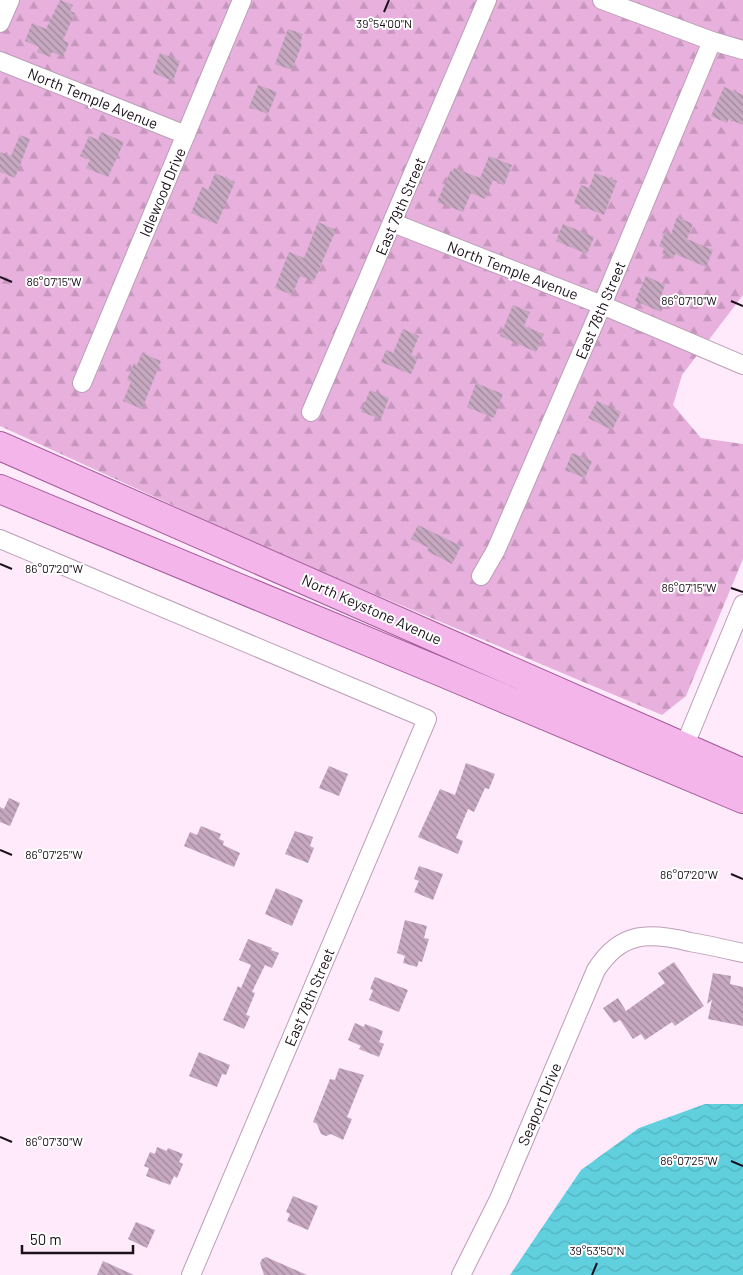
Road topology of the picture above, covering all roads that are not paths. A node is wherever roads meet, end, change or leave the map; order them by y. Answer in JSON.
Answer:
{"nodes":[{"id":1,"x":10,"y":0,"type":"edge"},
{"id":2,"x":242,"y":0,"type":"edge"},
{"id":3,"x":487,"y":0,"type":"edge"},
{"id":4,"x":602,"y":0,"type":"edge"},
{"id":5,"x":0,"y":23,"type":"edge"},
{"id":6,"x":712,"y":40,"type":"junction"},
{"id":7,"x":743,"y":50,"type":"edge"},
{"id":8,"x":0,"y":61,"type":"edge"},
{"id":9,"x":186,"y":135,"type":"junction"},
{"id":10,"x":393,"y":223,"type":"junction"},
{"id":11,"x":602,"y":305,"type":"junction"},
{"id":12,"x":743,"y":365,"type":"edge"},
{"id":13,"x":82,"y":383,"type":"dead end"},
{"id":14,"x":311,"y":412,"type":"dead end"},
{"id":15,"x":0,"y":446,"type":"edge"},
{"id":16,"x":0,"y":488,"type":"edge"},
{"id":17,"x":0,"y":539,"type":"edge"},
{"id":18,"x":481,"y":576,"type":"dead end"},
{"id":19,"x":743,"y":604,"type":"edge"},
{"id":20,"x":736,"y":635,"type":"edge"},
{"id":21,"x":684,"y":747,"type":"junction"},
{"id":22,"x":743,"y":773,"type":"edge"},
{"id":23,"x":743,"y":799,"type":"edge"},
{"id":24,"x":743,"y":953,"type":"edge"},
{"id":25,"x":191,"y":1275,"type":"edge"},
{"id":26,"x":461,"y":1275,"type":"edge"}],
"edges":[{"from":1,"to":5,"type":"street"},
{"from":2,"to":9,"type":"street","name":"Idlewood Drive"},
{"from":3,"to":10,"type":"street","name":"East 79th Street"},
{"from":4,"to":6,"type":"street"},
{"from":6,"to":7,"type":"street"},
{"from":6,"to":11,"type":"street","name":"East 78th Street"},
{"from":8,"to":9,"type":"street","name":"North Temple Avenue"},
{"from":9,"to":13,"type":"street","name":"Idlewood Drive"},
{"from":10,"to":11,"type":"street","name":"North Temple Avenue"},
{"from":10,"to":14,"type":"street","name":"East 79th Street"},
{"from":11,"to":12,"type":"street","name":"North Temple Avenue"},
{"from":11,"to":18,"type":"street","name":"East 78th Street"},
{"from":15,"to":21,"type":"main road","name":"North Keystone Avenue"},
{"from":16,"to":23,"type":"main road","name":"North Keystone Avenue"},
{"from":17,"to":25,"type":"street","name":"East 78th Street"},
{"from":19,"to":20,"type":"street"},
{"from":20,"to":21,"type":"street"},
{"from":21,"to":22,"type":"main road","name":"North Keystone Avenue"},
{"from":24,"to":26,"type":"street","name":"Seaport Drive"}]}
